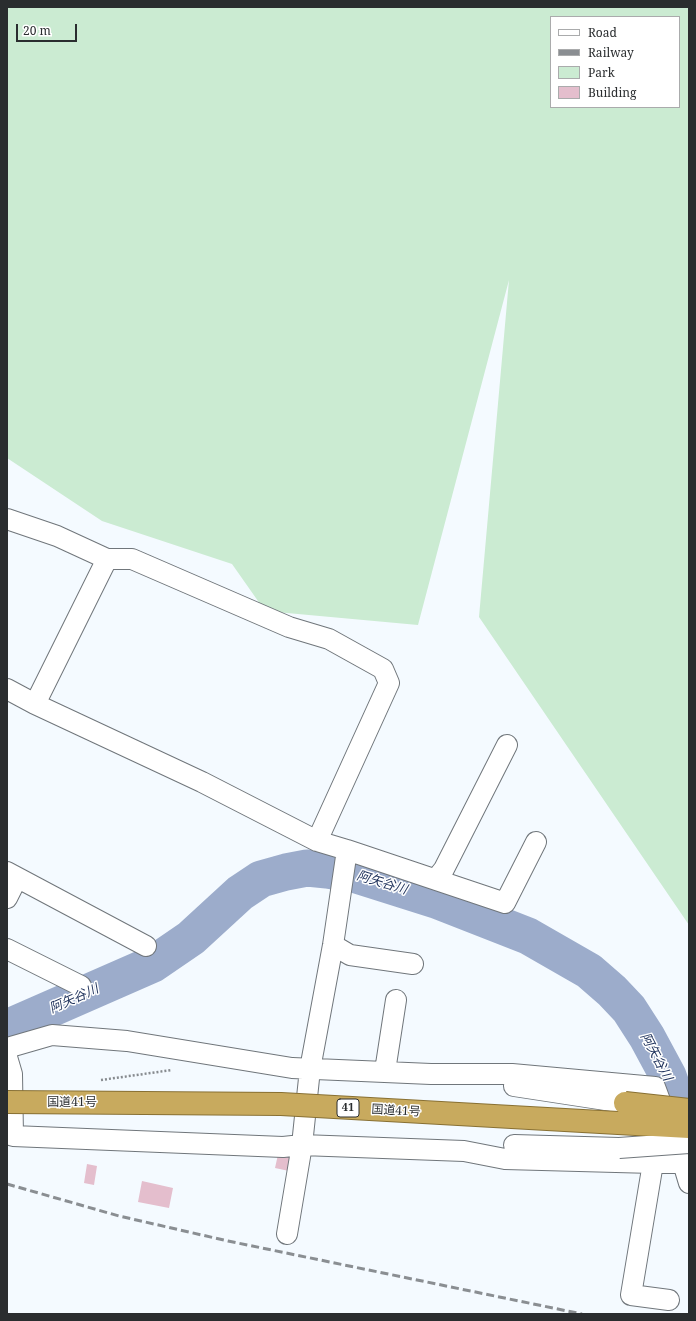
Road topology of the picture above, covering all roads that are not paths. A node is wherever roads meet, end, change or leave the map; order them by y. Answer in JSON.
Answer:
{"nodes":[{"id":1,"x":7,"y":519,"type":"edge"},
{"id":2,"x":107,"y":559,"type":"junction"},
{"id":3,"x":7,"y":689,"type":"edge"},
{"id":4,"x":35,"y":704,"type":"junction"},
{"id":5,"x":507,"y":745,"type":"dead end"},
{"id":6,"x":317,"y":841,"type":"junction"},
{"id":7,"x":536,"y":842,"type":"dead end"},
{"id":8,"x":347,"y":855,"type":"junction"},
{"id":9,"x":12,"y":875,"type":"edge"},
{"id":10,"x":436,"y":879,"type":"junction"},
{"id":11,"x":7,"y":898,"type":"edge"},
{"id":12,"x":146,"y":946,"type":"dead end"},
{"id":13,"x":333,"y":946,"type":"junction"},
{"id":14,"x":7,"y":949,"type":"edge"},
{"id":15,"x":414,"y":964,"type":"dead end"},
{"id":16,"x":81,"y":986,"type":"dead end"},
{"id":17,"x":396,"y":1000,"type":"dead end"},
{"id":18,"x":7,"y":1048,"type":"edge"},
{"id":19,"x":7,"y":1057,"type":"edge"},
{"id":20,"x":310,"y":1069,"type":"junction"},
{"id":21,"x":385,"y":1071,"type":"junction"},
{"id":22,"x":431,"y":1074,"type":"junction"},
{"id":23,"x":7,"y":1102,"type":"edge"},
{"id":24,"x":625,"y":1103,"type":"joint"},
{"id":25,"x":689,"y":1110,"type":"edge"},
{"id":26,"x":689,"y":1127,"type":"edge"},
{"id":27,"x":689,"y":1142,"type":"edge"},
{"id":28,"x":302,"y":1145,"type":"junction"},
{"id":29,"x":464,"y":1151,"type":"junction"},
{"id":30,"x":653,"y":1163,"type":"junction"},
{"id":31,"x":683,"y":1163,"type":"junction"},
{"id":32,"x":689,"y":1183,"type":"edge"},
{"id":33,"x":287,"y":1234,"type":"dead end"},
{"id":34,"x":669,"y":1300,"type":"dead end"}],
"edges":[{"from":1,"to":2,"type":"street"},
{"from":2,"to":4,"type":"street"},
{"from":2,"to":6,"type":"street"},
{"from":3,"to":4,"type":"street"},
{"from":4,"to":6,"type":"street"},
{"from":5,"to":10,"type":"street"},
{"from":6,"to":8,"type":"street"},
{"from":7,"to":10,"type":"street"},
{"from":8,"to":10,"type":"street"},
{"from":8,"to":13,"type":"street"},
{"from":9,"to":11,"type":"street"},
{"from":9,"to":12,"type":"street"},
{"from":13,"to":15,"type":"street"},
{"from":13,"to":20,"type":"street"},
{"from":14,"to":16,"type":"street"},
{"from":17,"to":21,"type":"street"},
{"from":18,"to":20,"type":"street"},
{"from":19,"to":28,"type":"street"},
{"from":20,"to":21,"type":"street"},
{"from":20,"to":28,"type":"street"},
{"from":21,"to":22,"type":"street"},
{"from":22,"to":24,"type":"street"},
{"from":22,"to":31,"type":"street"},
{"from":23,"to":26,"type":"highway","name":"国道41号","number":"41","bridge":true},
{"from":24,"to":25,"type":"highway","bridge":true},
{"from":27,"to":29,"type":"street","bridge":true},
{"from":28,"to":29,"type":"street"},
{"from":28,"to":33,"type":"street"},
{"from":29,"to":30,"type":"street"},
{"from":30,"to":31,"type":"street"},
{"from":30,"to":34,"type":"street"},
{"from":31,"to":32,"type":"street"}]}
